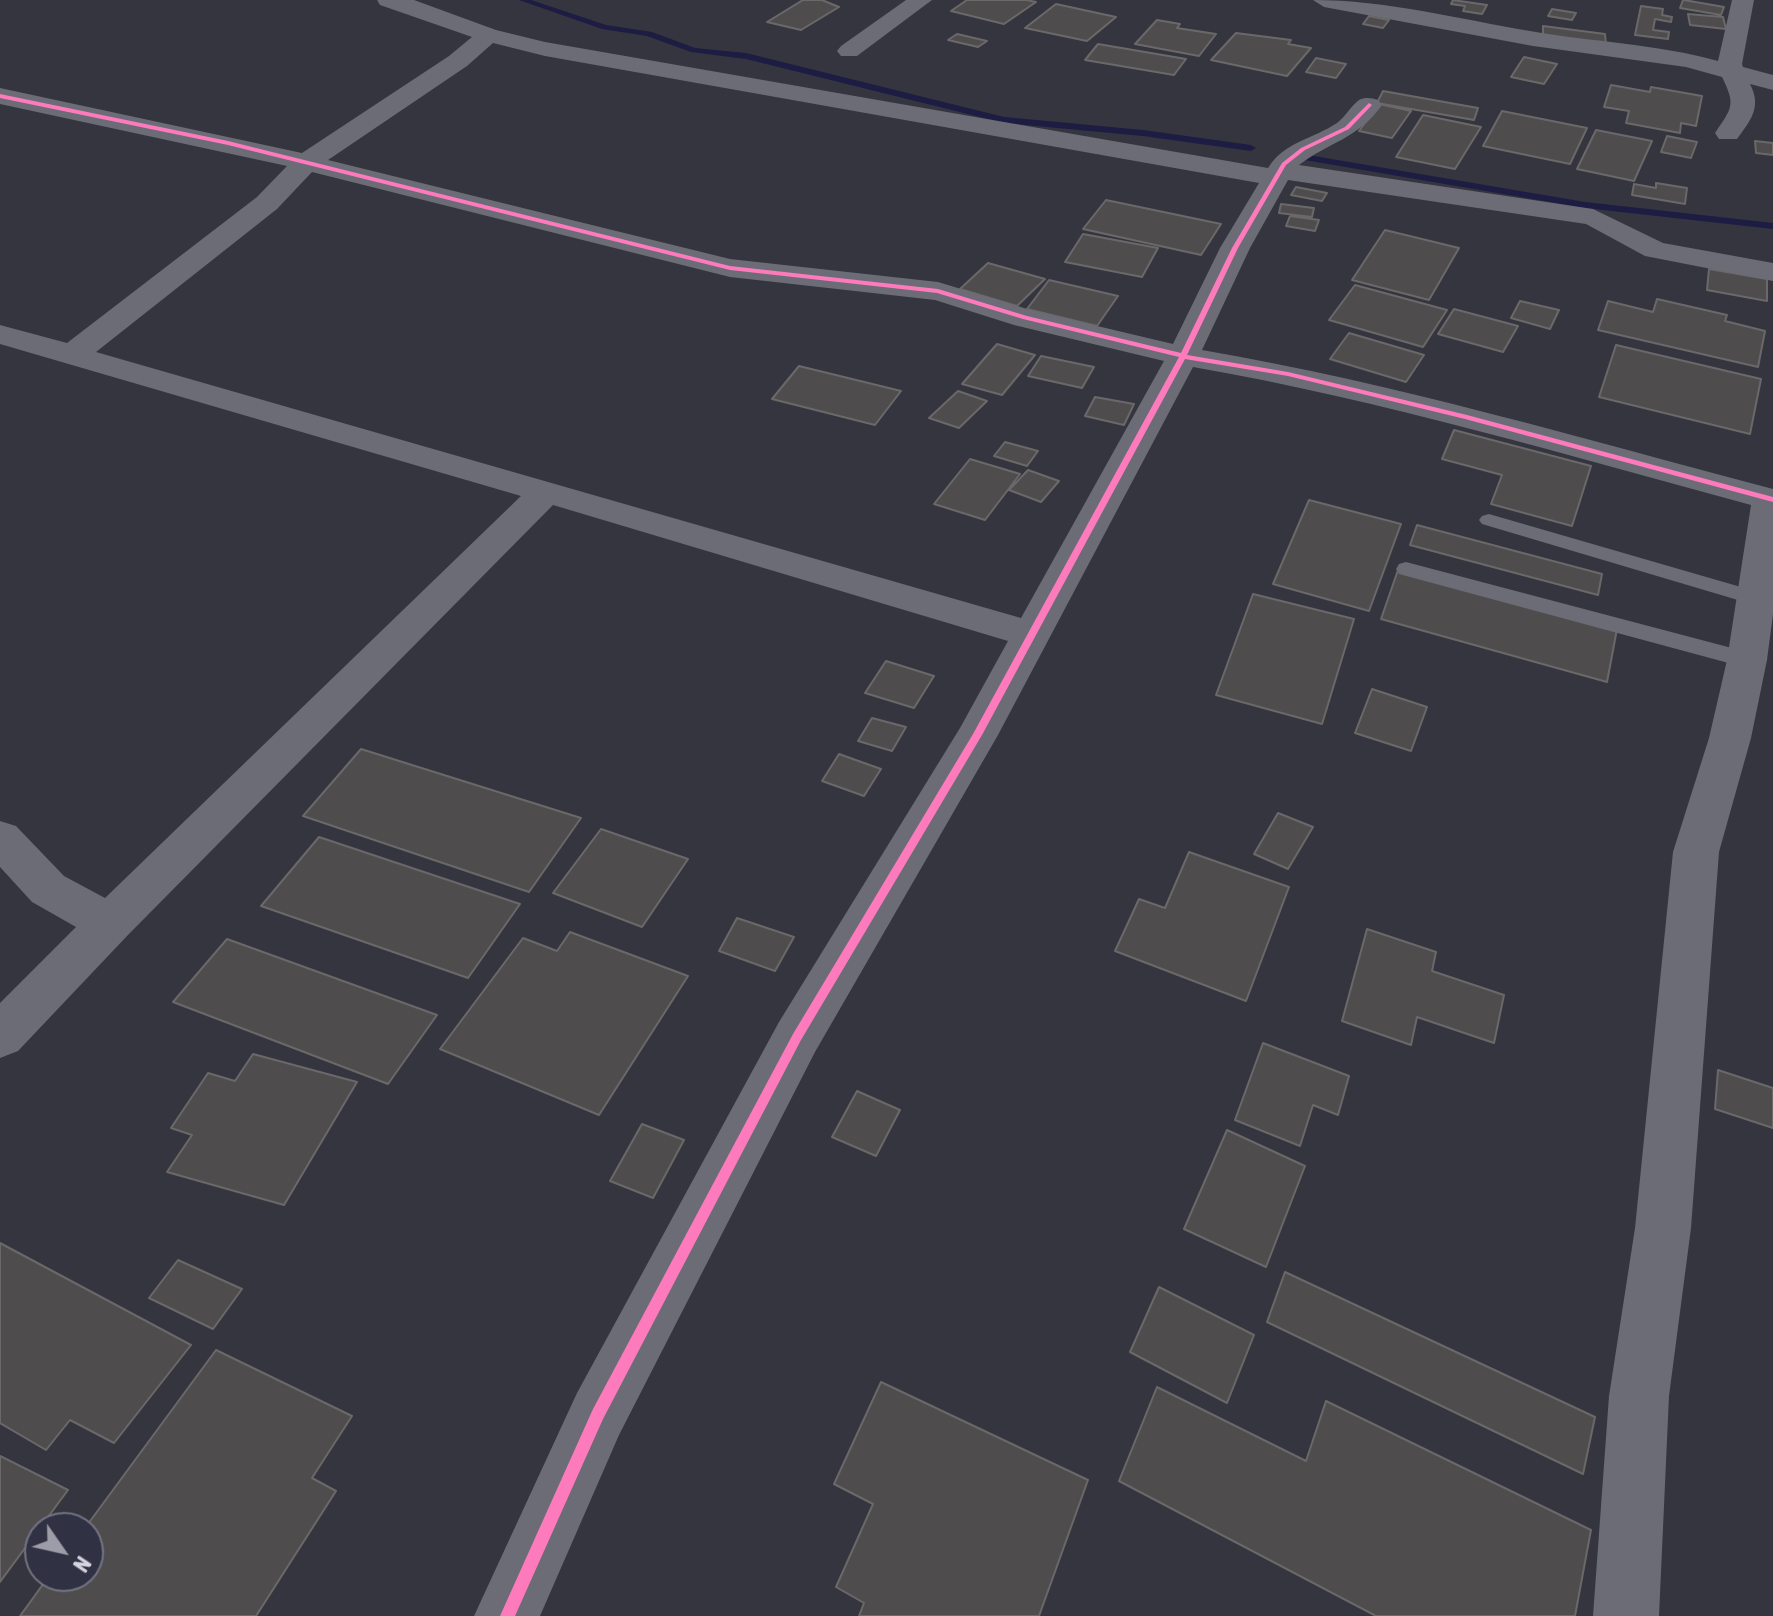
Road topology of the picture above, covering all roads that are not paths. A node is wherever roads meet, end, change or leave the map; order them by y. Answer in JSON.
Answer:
{"nodes":[{"id":1,"x":388,"y":0,"type":"edge"},
{"id":2,"x":921,"y":0,"type":"edge"},
{"id":3,"x":1324,"y":0,"type":"edge"},
{"id":4,"x":1743,"y":0,"type":"edge"},
{"id":5,"x":488,"y":35,"type":"junction"},
{"id":6,"x":849,"y":51,"type":"dead end"},
{"id":7,"x":1730,"y":72,"type":"junction"},
{"id":8,"x":1773,"y":83,"type":"edge"},
{"id":9,"x":0,"y":96,"type":"edge"},
{"id":10,"x":1369,"y":105,"type":"dead end"},
{"id":11,"x":1728,"y":133,"type":"dead end"},
{"id":12,"x":305,"y":163,"type":"junction"},
{"id":13,"x":1278,"y":174,"type":"junction"},
{"id":14,"x":378,"y":180,"type":"junction"},
{"id":15,"x":267,"y":203,"type":"junction"},
{"id":16,"x":1773,"y":272,"type":"edge"},
{"id":17,"x":0,"y":334,"type":"edge"},
{"id":18,"x":72,"y":355,"type":"junction"},
{"id":19,"x":1183,"y":356,"type":"junction"},
{"id":20,"x":546,"y":492,"type":"junction"},
{"id":21,"x":1772,"y":499,"type":"edge"},
{"id":22,"x":1489,"y":520,"type":"dead end"},
{"id":23,"x":1406,"y":569,"type":"dead end"},
{"id":24,"x":1758,"y":599,"type":"junction"},
{"id":25,"x":1032,"y":635,"type":"junction"},
{"id":26,"x":1747,"y":660,"type":"junction"},
{"id":27,"x":0,"y":838,"type":"edge"},
{"id":28,"x":110,"y":923,"type":"junction"},
{"id":29,"x":0,"y":1036,"type":"edge"},
{"id":30,"x":507,"y":1616,"type":"edge"},
{"id":31,"x":1626,"y":1616,"type":"edge"}],
"edges":[{"from":1,"to":5,"type":"street"},
{"from":2,"to":6,"type":"street"},
{"from":3,"to":7,"type":"street"},
{"from":4,"to":7,"type":"street"},
{"from":5,"to":12,"type":"street"},
{"from":5,"to":13,"type":"street"},
{"from":7,"to":8,"type":"street"},
{"from":7,"to":11,"type":"street"},
{"from":9,"to":12,"type":"street"},
{"from":10,"to":13,"type":"street"},
{"from":12,"to":14,"type":"street"},
{"from":12,"to":15,"type":"street"},
{"from":13,"to":16,"type":"street"},
{"from":13,"to":19,"type":"street"},
{"from":14,"to":15,"type":"street"},
{"from":14,"to":19,"type":"street"},
{"from":15,"to":18,"type":"street"},
{"from":17,"to":18,"type":"street"},
{"from":18,"to":20,"type":"street"},
{"from":19,"to":21,"type":"street"},
{"from":19,"to":25,"type":"street"},
{"from":20,"to":25,"type":"street"},
{"from":20,"to":28,"type":"street"},
{"from":21,"to":24,"type":"street"},
{"from":22,"to":24,"type":"lane"},
{"from":23,"to":26,"type":"lane"},
{"from":24,"to":26,"type":"street"},
{"from":25,"to":30,"type":"street"},
{"from":26,"to":31,"type":"street"},
{"from":27,"to":28,"type":"street"},
{"from":28,"to":29,"type":"street"}]}
